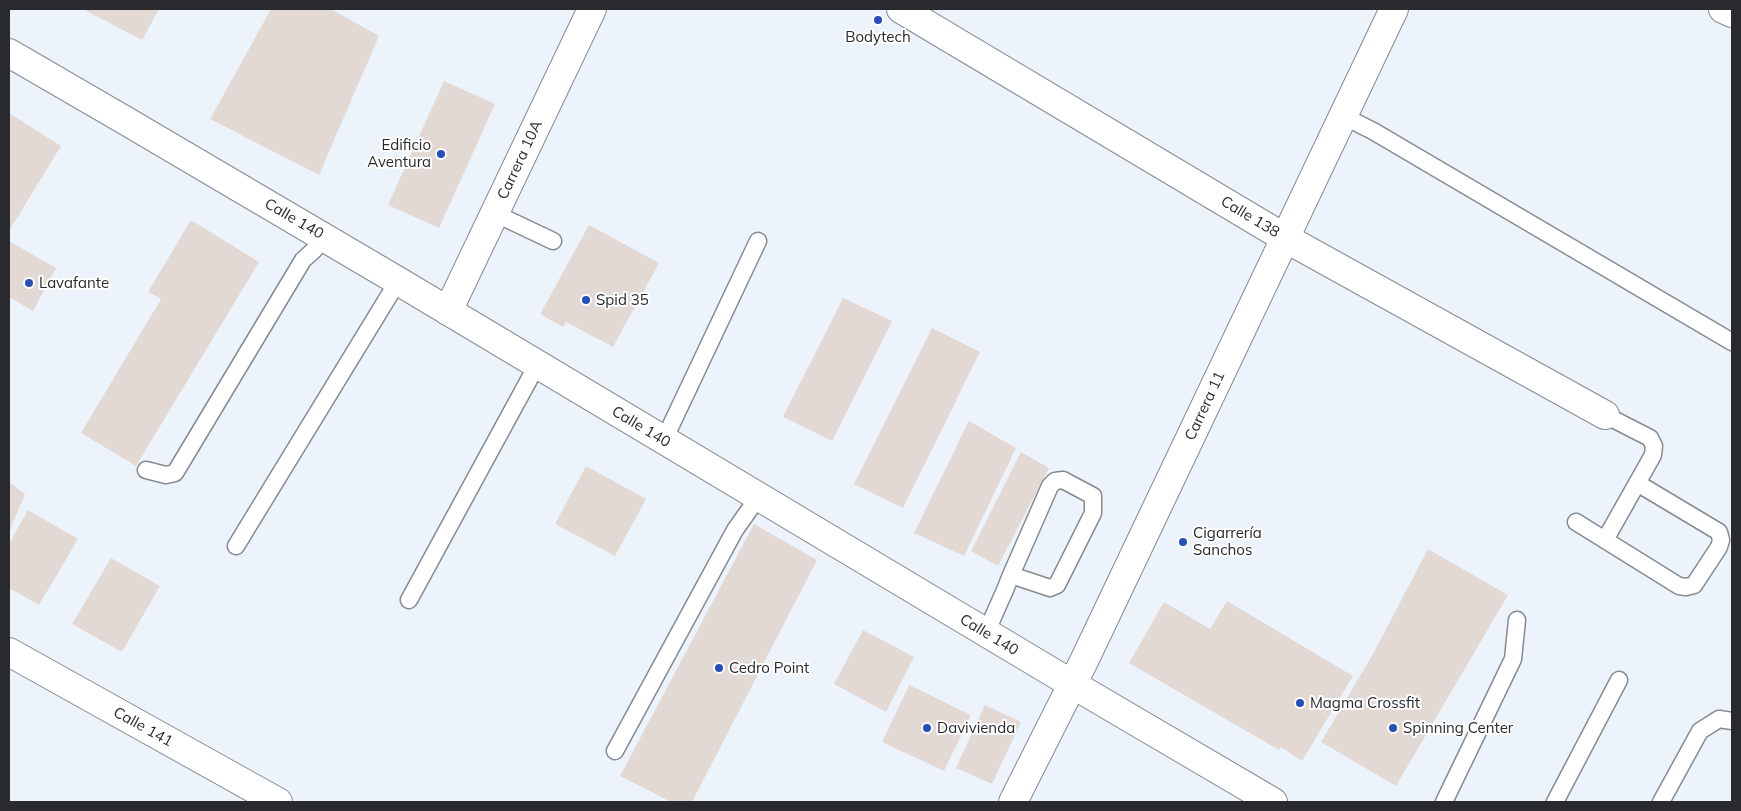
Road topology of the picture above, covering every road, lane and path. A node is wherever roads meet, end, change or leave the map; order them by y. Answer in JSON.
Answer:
{"nodes":[{"id":1,"x":592,"y":9,"type":"edge"},
{"id":2,"x":902,"y":9,"type":"edge"},
{"id":3,"x":1394,"y":9,"type":"edge"},
{"id":4,"x":1723,"y":9,"type":"edge"},
{"id":5,"x":1732,"y":14,"type":"edge"},
{"id":6,"x":9,"y":53,"type":"edge"},
{"id":7,"x":1343,"y":116,"type":"junction"},
{"id":8,"x":494,"y":213,"type":"junction"},
{"id":9,"x":324,"y":237,"type":"junction"},
{"id":10,"x":1285,"y":238,"type":"junction"},
{"id":11,"x":553,"y":241,"type":"dead end"},
{"id":12,"x":758,"y":241,"type":"dead end"},
{"id":13,"x":398,"y":281,"type":"junction"},
{"id":14,"x":448,"y":311,"type":"junction"},
{"id":15,"x":1732,"y":342,"type":"edge"},
{"id":16,"x":538,"y":365,"type":"junction"},
{"id":17,"x":1605,"y":415,"type":"joint"},
{"id":18,"x":664,"y":440,"type":"junction"},
{"id":19,"x":146,"y":470,"type":"dead end"},
{"id":20,"x":1637,"y":483,"type":"junction"},
{"id":21,"x":758,"y":496,"type":"junction"},
{"id":22,"x":1576,"y":522,"type":"dead end"},
{"id":23,"x":1605,"y":540,"type":"junction"},
{"id":24,"x":236,"y":546,"type":"dead end"},
{"id":25,"x":1011,"y":575,"type":"junction"},
{"id":26,"x":409,"y":600,"type":"dead end"},
{"id":27,"x":1517,"y":620,"type":"dead end"},
{"id":28,"x":986,"y":633,"type":"junction"},
{"id":29,"x":9,"y":652,"type":"edge"},
{"id":30,"x":1619,"y":680,"type":"dead end"},
{"id":31,"x":1072,"y":684,"type":"junction"},
{"id":32,"x":1732,"y":721,"type":"edge"},
{"id":33,"x":615,"y":751,"type":"dead end"},
{"id":34,"x":278,"y":802,"type":"edge"},
{"id":35,"x":1013,"y":802,"type":"edge"},
{"id":36,"x":1273,"y":802,"type":"edge"},
{"id":37,"x":1444,"y":802,"type":"edge"},
{"id":38,"x":1555,"y":802,"type":"edge"},
{"id":39,"x":1661,"y":802,"type":"edge"}],
"edges":[{"from":1,"to":8,"type":"street","name":"Carrera 10A"},
{"from":2,"to":10,"type":"street","name":"Calle 138"},
{"from":3,"to":7,"type":"street","name":"Carrera 11"},
{"from":4,"to":5,"type":"street"},
{"from":6,"to":9,"type":"street","name":"Calle 140"},
{"from":7,"to":10,"type":"street","name":"Carrera 11"},
{"from":7,"to":15,"type":"lane"},
{"from":8,"to":11,"type":"lane"},
{"from":8,"to":14,"type":"street","name":"Carrera 10A"},
{"from":9,"to":13,"type":"street","name":"Calle 140"},
{"from":9,"to":19,"type":"lane"},
{"from":10,"to":17,"type":"street","name":"Calle 138"},
{"from":10,"to":31,"type":"street","name":"Carrera 11"},
{"from":12,"to":18,"type":"lane"},
{"from":13,"to":14,"type":"street","name":"Calle 140"},
{"from":13,"to":24,"type":"lane"},
{"from":14,"to":16,"type":"street","name":"Calle 140"},
{"from":16,"to":18,"type":"street","name":"Calle 140"},
{"from":16,"to":26,"type":"lane"},
{"from":17,"to":20,"type":"lane"},
{"from":18,"to":21,"type":"street","name":"Calle 140"},
{"from":20,"to":23,"type":"lane"},
{"from":20,"to":23,"type":"lane"},
{"from":21,"to":28,"type":"street","name":"Calle 140"},
{"from":21,"to":33,"type":"lane"},
{"from":22,"to":23,"type":"lane"},
{"from":25,"to":25,"type":"lane"},
{"from":25,"to":28,"type":"lane"},
{"from":27,"to":37,"type":"lane"},
{"from":28,"to":31,"type":"street","name":"Calle 140"},
{"from":29,"to":34,"type":"street","name":"Calle 141"},
{"from":30,"to":38,"type":"lane"},
{"from":31,"to":35,"type":"street","name":"Carrera 11"},
{"from":31,"to":36,"type":"street","name":"Calle 140"},
{"from":32,"to":39,"type":"lane"}]}
